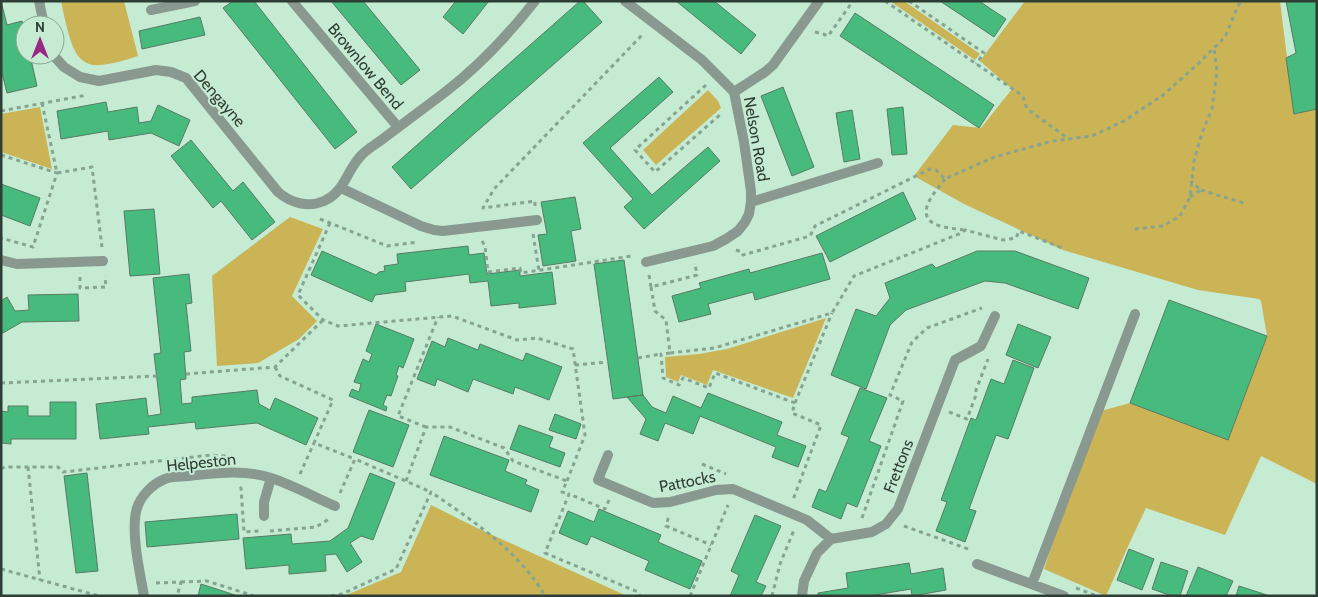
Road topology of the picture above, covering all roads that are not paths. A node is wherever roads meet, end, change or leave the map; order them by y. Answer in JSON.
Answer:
{"nodes":[{"id":1,"x":39,"y":1,"type":"edge"},
{"id":2,"x":194,"y":1,"type":"edge"},
{"id":3,"x":292,"y":1,"type":"edge"},
{"id":4,"x":535,"y":1,"type":"edge"},
{"id":5,"x":625,"y":1,"type":"edge"},
{"id":6,"x":819,"y":1,"type":"edge"},
{"id":7,"x":152,"y":10,"type":"dead end"},
{"id":8,"x":42,"y":15,"type":"edge"},
{"id":9,"x":63,"y":65,"type":"edge"},
{"id":10,"x":734,"y":92,"type":"junction"},
{"id":11,"x":398,"y":127,"type":"junction"},
{"id":12,"x":878,"y":163,"type":"dead end"},
{"id":13,"x":341,"y":188,"type":"junction"},
{"id":14,"x":752,"y":202,"type":"junction"},
{"id":15,"x":537,"y":220,"type":"road end"},
{"id":16,"x":1,"y":260,"type":"edge"},
{"id":17,"x":103,"y":260,"type":"road end"},
{"id":18,"x":646,"y":262,"type":"road end"},
{"id":19,"x":1135,"y":314,"type":"dead end"},
{"id":20,"x":995,"y":316,"type":"road end"},
{"id":21,"x":608,"y":455,"type":"dead end"},
{"id":22,"x":271,"y":478,"type":"junction"},
{"id":23,"x":334,"y":506,"type":"road end"},
{"id":24,"x":264,"y":516,"type":"dead end"},
{"id":25,"x":831,"y":538,"type":"junction"},
{"id":26,"x":977,"y":564,"type":"dead end"},
{"id":27,"x":1032,"y":584,"type":"junction"},
{"id":28,"x":144,"y":596,"type":"edge"},
{"id":29,"x":802,"y":596,"type":"edge"},
{"id":30,"x":1064,"y":596,"type":"edge"}],
"edges":[{"from":1,"to":8,"type":"street"},
{"from":2,"to":7,"type":"street"},
{"from":3,"to":11,"type":"street","name":"Brownlow Bend"},
{"from":4,"to":11,"type":"street","name":"Dengayne"},
{"from":5,"to":10,"type":"street","name":"Nelson Road"},
{"from":6,"to":10,"type":"street"},
{"from":9,"to":13,"type":"street","name":"Dengayne"},
{"from":10,"to":14,"type":"street","name":"Nelson Road"},
{"from":11,"to":13,"type":"street","name":"Dengayne"},
{"from":12,"to":14,"type":"street"},
{"from":13,"to":15,"type":"street"},
{"from":14,"to":18,"type":"street","name":"Nelson Road"},
{"from":16,"to":17,"type":"street"},
{"from":19,"to":27,"type":"street"},
{"from":20,"to":25,"type":"street","name":"Frettons"},
{"from":21,"to":25,"type":"street","name":"Pattocks"},
{"from":22,"to":23,"type":"street","name":"Helpeston"},
{"from":22,"to":24,"type":"street"},
{"from":22,"to":28,"type":"street","name":"Helpeston"},
{"from":25,"to":29,"type":"street"},
{"from":26,"to":27,"type":"street"},
{"from":27,"to":30,"type":"street"}]}
